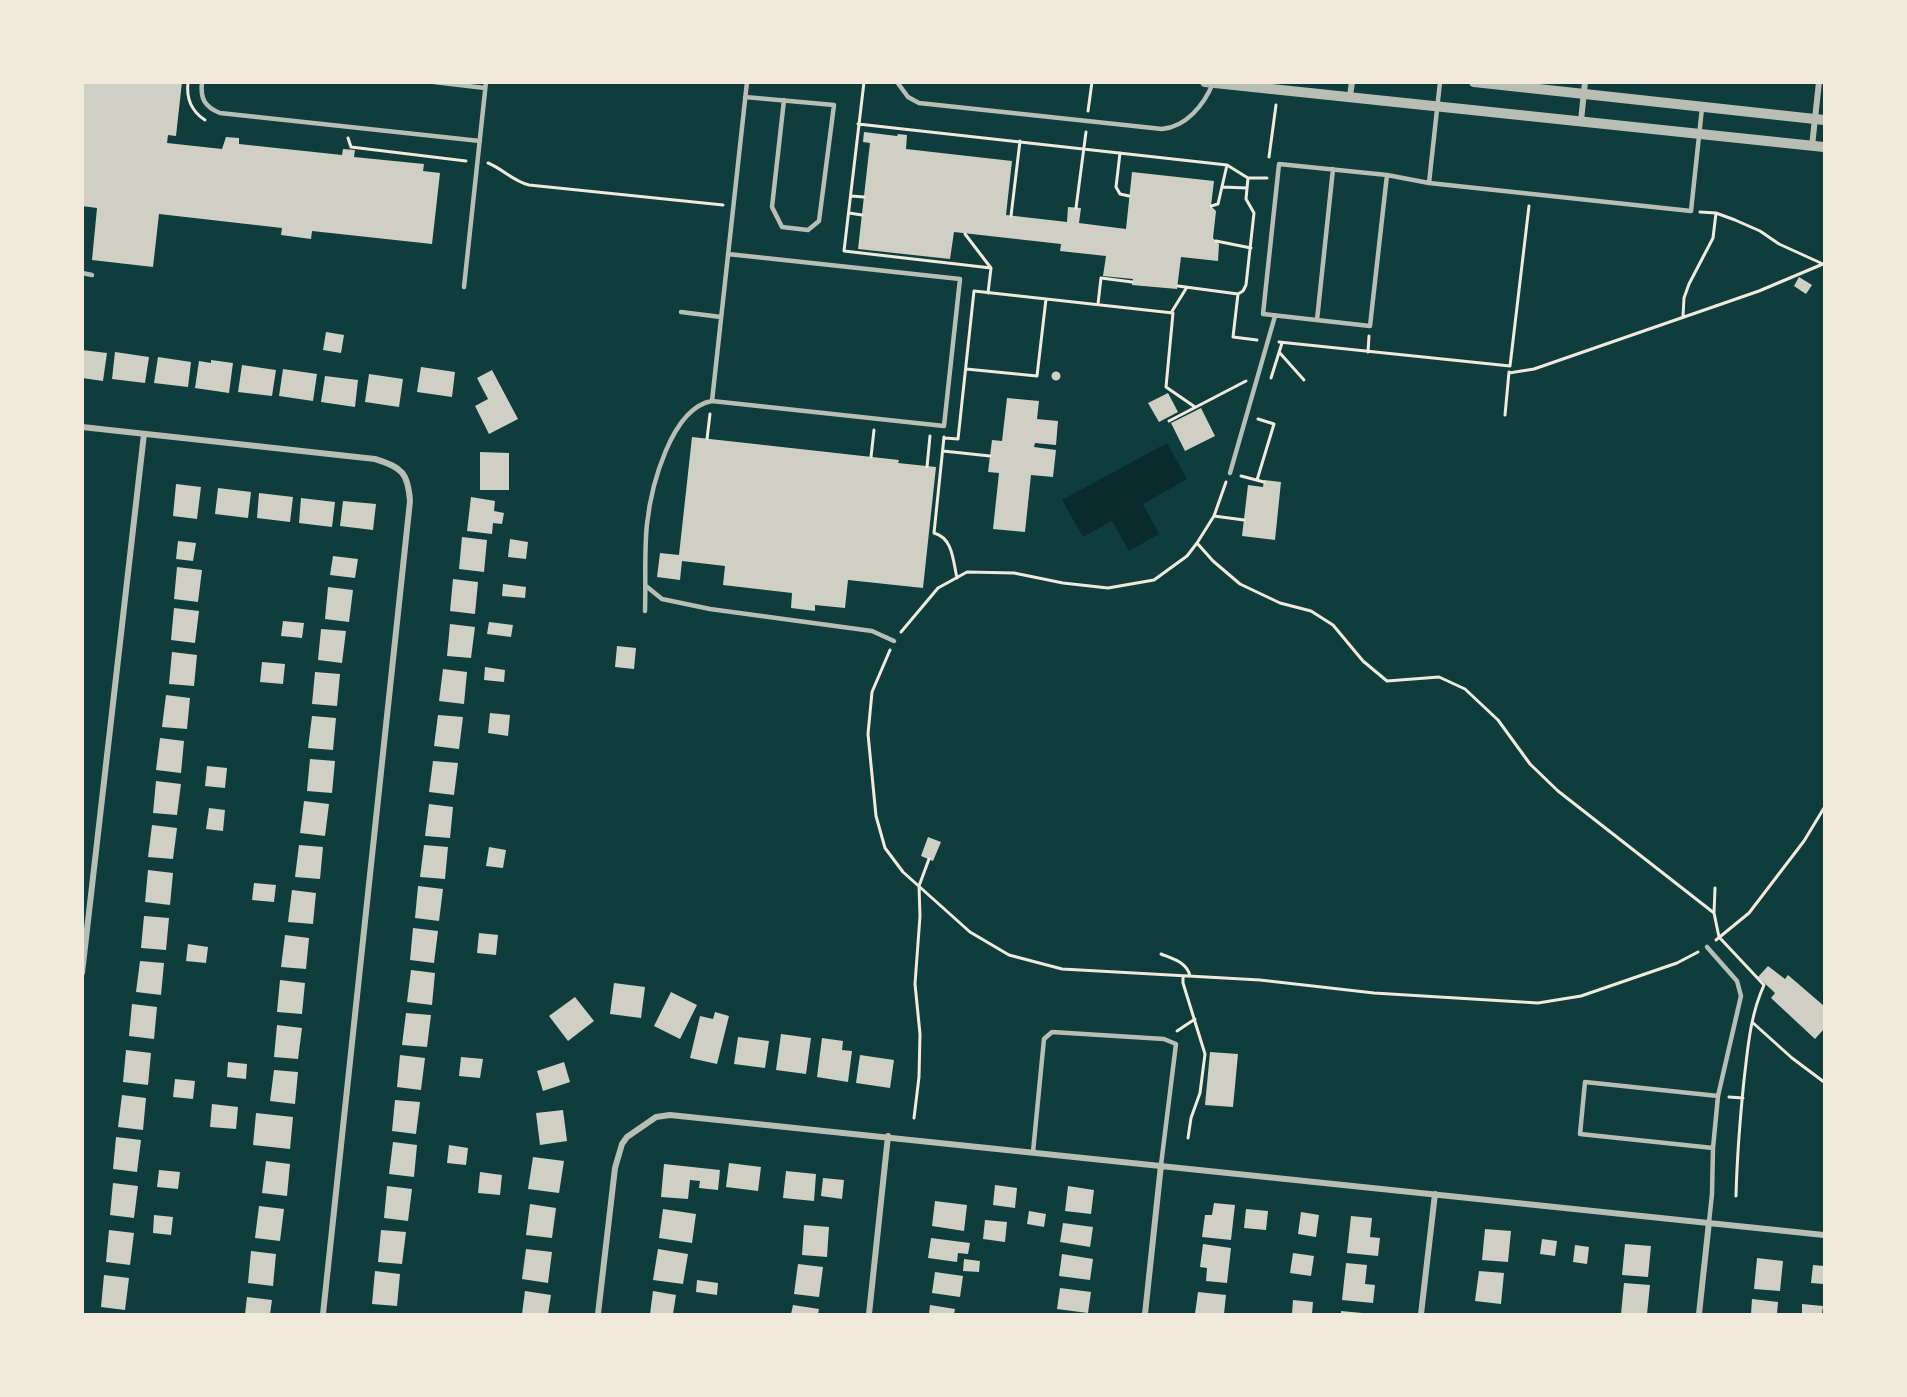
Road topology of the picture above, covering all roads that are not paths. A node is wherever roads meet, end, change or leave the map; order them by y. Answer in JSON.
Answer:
{"nodes":[{"id":1,"x":202,"y":82,"type":"edge"},
{"id":2,"x":434,"y":82,"type":"edge"},
{"id":3,"x":747,"y":82,"type":"edge"},
{"id":4,"x":897,"y":82,"type":"edge"},
{"id":5,"x":1352,"y":82,"type":"edge"},
{"id":6,"x":1440,"y":82,"type":"edge"},
{"id":7,"x":1474,"y":82,"type":"edge"},
{"id":8,"x":1585,"y":82,"type":"edge"},
{"id":9,"x":1819,"y":82,"type":"edge"},
{"id":10,"x":1210,"y":83,"type":"edge"},
{"id":11,"x":486,"y":85,"type":"edge"},
{"id":12,"x":1584,"y":95,"type":"junction"},
{"id":13,"x":1350,"y":96,"type":"junction"},
{"id":14,"x":745,"y":97,"type":"junction"},
{"id":15,"x":784,"y":100,"type":"junction"},
{"id":16,"x":1437,"y":106,"type":"junction"},
{"id":17,"x":1702,"y":108,"type":"junction"},
{"id":18,"x":1820,"y":120,"type":"edge"},
{"id":19,"x":1581,"y":121,"type":"junction"},
{"id":20,"x":1699,"y":134,"type":"junction"},
{"id":21,"x":480,"y":141,"type":"junction"},
{"id":22,"x":1812,"y":146,"type":"junction"},
{"id":23,"x":1824,"y":147,"type":"edge"},
{"id":24,"x":1333,"y":169,"type":"junction"},
{"id":25,"x":1387,"y":175,"type":"junction"},
{"id":26,"x":1429,"y":183,"type":"junction"},
{"id":27,"x":728,"y":254,"type":"junction"},
{"id":28,"x":82,"y":273,"type":"edge"},
{"id":29,"x":92,"y":275,"type":"dead end"},
{"id":30,"x":464,"y":287,"type":"dead end"},
{"id":31,"x":681,"y":312,"type":"dead end"},
{"id":32,"x":1275,"y":316,"type":"junction"},
{"id":33,"x":721,"y":317,"type":"junction"},
{"id":34,"x":1317,"y":320,"type":"junction"},
{"id":35,"x":712,"y":401,"type":"junction"},
{"id":36,"x":82,"y":427,"type":"edge"},
{"id":37,"x":144,"y":434,"type":"junction"},
{"id":38,"x":1230,"y":473,"type":"road end"},
{"id":39,"x":646,"y":586,"type":"junction"},
{"id":40,"x":645,"y":611,"type":"dead end"},
{"id":41,"x":894,"y":640,"type":"road end"},
{"id":42,"x":1707,"y":947,"type":"road end"},
{"id":43,"x":82,"y":973,"type":"edge"},
{"id":44,"x":1718,"y":1096,"type":"junction"},
{"id":45,"x":888,"y":1136,"type":"junction"},
{"id":46,"x":1713,"y":1148,"type":"junction"},
{"id":47,"x":1033,"y":1152,"type":"junction"},
{"id":48,"x":1161,"y":1165,"type":"junction"},
{"id":49,"x":1435,"y":1194,"type":"junction"},
{"id":50,"x":1709,"y":1222,"type":"junction"},
{"id":51,"x":1824,"y":1235,"type":"edge"},
{"id":52,"x":323,"y":1314,"type":"edge"},
{"id":53,"x":598,"y":1314,"type":"edge"},
{"id":54,"x":869,"y":1314,"type":"edge"},
{"id":55,"x":1145,"y":1314,"type":"edge"},
{"id":56,"x":1421,"y":1314,"type":"edge"},
{"id":57,"x":1699,"y":1314,"type":"edge"}],
"edges":[{"from":1,"to":21,"type":"lane"},
{"from":2,"to":11,"type":"lane"},
{"from":3,"to":14,"type":"lane"},
{"from":4,"to":10,"type":"lane"},
{"from":5,"to":13,"type":"street"},
{"from":6,"to":16,"type":"lane"},
{"from":7,"to":12,"type":"street"},
{"from":8,"to":12,"type":"street"},
{"from":9,"to":18,"type":"street"},
{"from":10,"to":13,"type":"street"},
{"from":11,"to":21,"type":"lane"},
{"from":12,"to":17,"type":"street"},
{"from":12,"to":19,"type":"street"},
{"from":13,"to":16,"type":"street"},
{"from":14,"to":15,"type":"lane"},
{"from":14,"to":27,"type":"lane"},
{"from":15,"to":15,"type":"lane"},
{"from":16,"to":19,"type":"street"},
{"from":16,"to":26,"type":"lane"},
{"from":17,"to":18,"type":"street"},
{"from":17,"to":20,"type":"lane"},
{"from":18,"to":22,"type":"street"},
{"from":19,"to":20,"type":"street"},
{"from":20,"to":22,"type":"street"},
{"from":20,"to":26,"type":"lane"},
{"from":21,"to":30,"type":"lane"},
{"from":22,"to":23,"type":"street"},
{"from":24,"to":25,"type":"lane"},
{"from":24,"to":32,"type":"lane"},
{"from":24,"to":34,"type":"lane"},
{"from":25,"to":26,"type":"lane"},
{"from":25,"to":34,"type":"lane"},
{"from":27,"to":33,"type":"lane"},
{"from":27,"to":35,"type":"lane"},
{"from":28,"to":29,"type":"lane"},
{"from":31,"to":33,"type":"lane"},
{"from":32,"to":34,"type":"lane"},
{"from":32,"to":38,"type":"lane"},
{"from":33,"to":35,"type":"lane"},
{"from":35,"to":39,"type":"lane"},
{"from":36,"to":37,"type":"street"},
{"from":37,"to":43,"type":"street"},
{"from":37,"to":52,"type":"street"},
{"from":39,"to":40,"type":"lane"},
{"from":39,"to":41,"type":"lane"},
{"from":42,"to":44,"type":"lane"},
{"from":44,"to":46,"type":"lane"},
{"from":44,"to":46,"type":"lane"},
{"from":45,"to":47,"type":"street"},
{"from":45,"to":53,"type":"street"},
{"from":45,"to":54,"type":"street"},
{"from":46,"to":50,"type":"lane"},
{"from":47,"to":48,"type":"street"},
{"from":47,"to":48,"type":"lane"},
{"from":48,"to":49,"type":"street"},
{"from":48,"to":55,"type":"street"},
{"from":49,"to":50,"type":"street"},
{"from":49,"to":56,"type":"street"},
{"from":50,"to":51,"type":"street"},
{"from":50,"to":57,"type":"street"}]}
